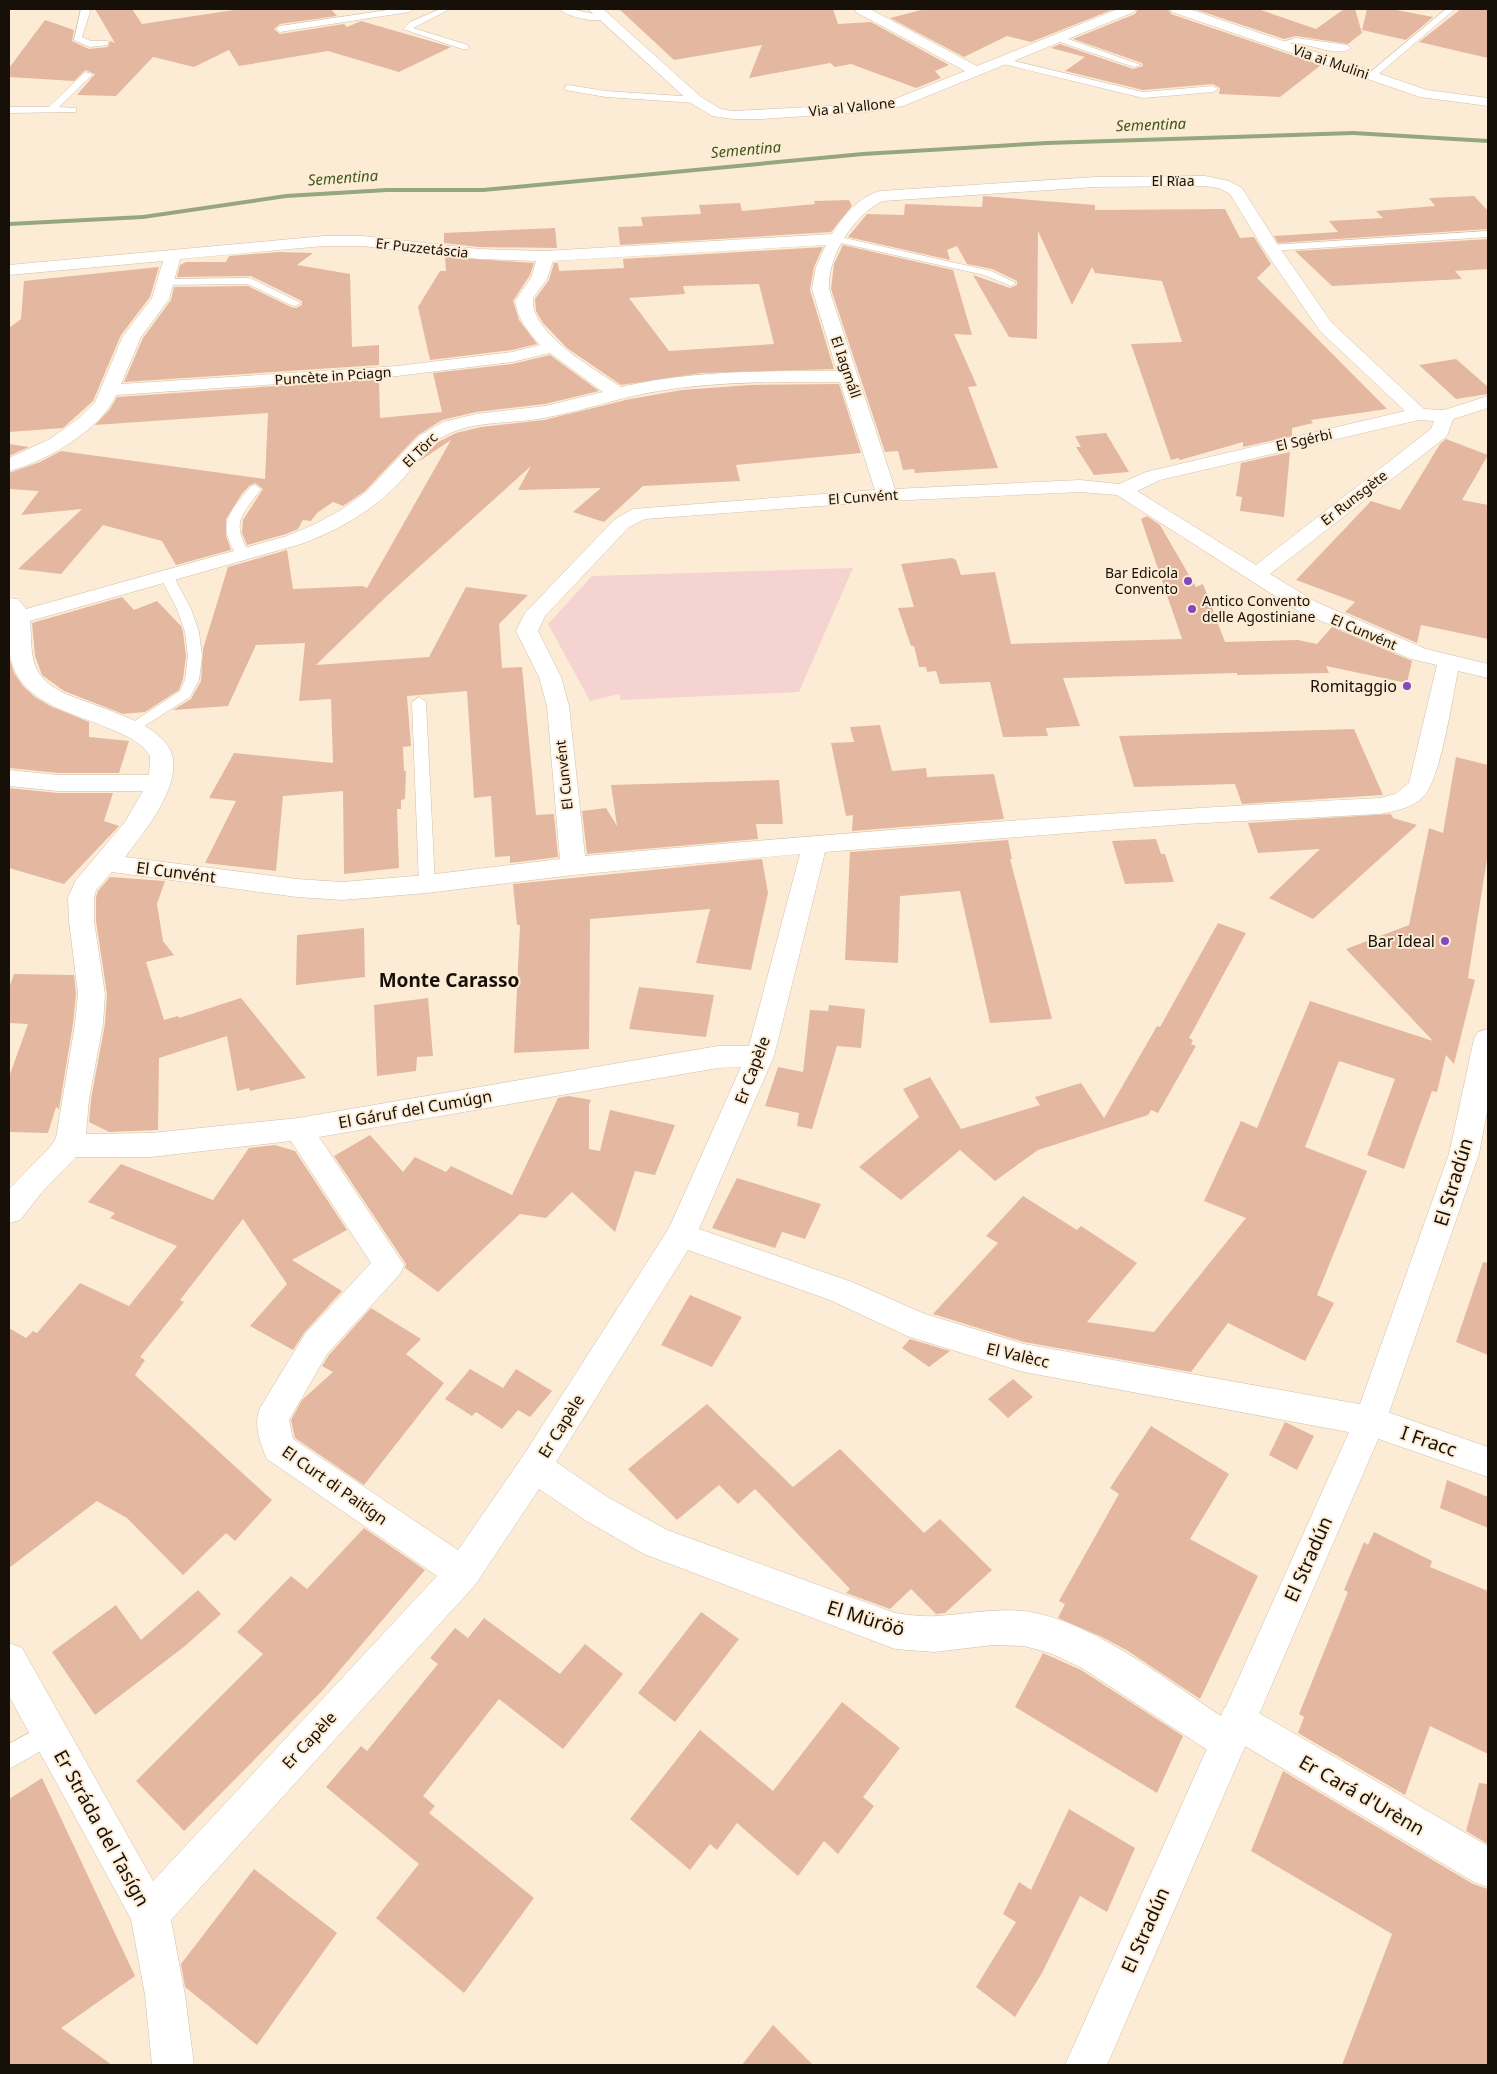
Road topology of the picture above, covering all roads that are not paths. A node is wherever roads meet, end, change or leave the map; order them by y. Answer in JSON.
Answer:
{"nodes":[{"id":1,"x":85,"y":9,"type":"edge"},
{"id":2,"x":409,"y":9,"type":"edge"},
{"id":3,"x":446,"y":9,"type":"edge"},
{"id":4,"x":563,"y":9,"type":"edge"},
{"id":5,"x":861,"y":9,"type":"edge"},
{"id":6,"x":1129,"y":9,"type":"edge"},
{"id":7,"x":1177,"y":9,"type":"edge"},
{"id":8,"x":1451,"y":9,"type":"edge"},
{"id":9,"x":599,"y":13,"type":"edge"},
{"id":10,"x":280,"y":29,"type":"dead end"},
{"id":11,"x":1057,"y":38,"type":"junction"},
{"id":12,"x":105,"y":43,"type":"dead end"},
{"id":13,"x":1279,"y":44,"type":"junction"},
{"id":14,"x":465,"y":47,"type":"dead end"},
{"id":15,"x":1347,"y":48,"type":"dead end"},
{"id":16,"x":1002,"y":60,"type":"junction"},
{"id":17,"x":1137,"y":65,"type":"dead end"},
{"id":18,"x":976,"y":71,"type":"junction"},
{"id":19,"x":88,"y":74,"type":"dead end"},
{"id":20,"x":1371,"y":76,"type":"junction"},
{"id":21,"x":568,"y":88,"type":"dead end"},
{"id":22,"x":1213,"y":90,"type":"dead end"},
{"id":23,"x":696,"y":100,"type":"junction"},
{"id":24,"x":1488,"y":102,"type":"edge"},
{"id":25,"x":9,"y":110,"type":"edge"},
{"id":26,"x":51,"y":110,"type":"junction"},
{"id":27,"x":73,"y":110,"type":"dead end"},
{"id":28,"x":1488,"y":234,"type":"edge"},
{"id":29,"x":836,"y":239,"type":"junction"},
{"id":30,"x":1271,"y":248,"type":"junction"},
{"id":31,"x":172,"y":255,"type":"junction"},
{"id":32,"x":545,"y":256,"type":"junction"},
{"id":33,"x":9,"y":270,"type":"edge"},
{"id":34,"x":164,"y":282,"type":"junction"},
{"id":35,"x":1010,"y":283,"type":"dead end"},
{"id":36,"x":295,"y":303,"type":"dead end"},
{"id":37,"x":554,"y":347,"type":"junction"},
{"id":38,"x":848,"y":376,"type":"junction"},
{"id":39,"x":111,"y":390,"type":"junction"},
{"id":40,"x":618,"y":394,"type":"junction"},
{"id":41,"x":1488,"y":402,"type":"edge"},
{"id":42,"x":1419,"y":414,"type":"junction"},
{"id":43,"x":1445,"y":416,"type":"junction"},
{"id":44,"x":9,"y":465,"type":"edge"},
{"id":45,"x":255,"y":490,"type":"dead end"},
{"id":46,"x":1122,"y":490,"type":"junction"},
{"id":47,"x":887,"y":495,"type":"junction"},
{"id":48,"x":243,"y":554,"type":"junction"},
{"id":49,"x":166,"y":575,"type":"junction"},
{"id":50,"x":1256,"y":575,"type":"junction"},
{"id":51,"x":14,"y":610,"type":"edge"},
{"id":52,"x":1449,"y":663,"type":"junction"},
{"id":53,"x":1488,"y":671,"type":"edge"},
{"id":54,"x":419,"y":702,"type":"dead end"},
{"id":55,"x":132,"y":730,"type":"junction"},
{"id":56,"x":9,"y":778,"type":"edge"},
{"id":57,"x":159,"y":783,"type":"junction"},
{"id":58,"x":815,"y":844,"type":"junction"},
{"id":59,"x":106,"y":863,"type":"junction"},
{"id":60,"x":574,"y":866,"type":"junction"},
{"id":61,"x":427,"y":884,"type":"junction"},
{"id":62,"x":1488,"y":1039,"type":"edge"},
{"id":63,"x":760,"y":1056,"type":"junction"},
{"id":64,"x":298,"y":1129,"type":"junction"},
{"id":65,"x":68,"y":1146,"type":"junction"},
{"id":66,"x":9,"y":1211,"type":"edge"},
{"id":67,"x":681,"y":1235,"type":"junction"},
{"id":68,"x":1370,"y":1421,"type":"junction"},
{"id":69,"x":1488,"y":1462,"type":"edge"},
{"id":70,"x":535,"y":1467,"type":"junction"},
{"id":71,"x":463,"y":1573,"type":"junction"},
{"id":72,"x":9,"y":1661,"type":"edge"},
{"id":73,"x":1232,"y":1732,"type":"junction"},
{"id":74,"x":49,"y":1734,"type":"junction"},
{"id":75,"x":9,"y":1757,"type":"edge"},
{"id":76,"x":1488,"y":1868,"type":"edge"},
{"id":77,"x":150,"y":1914,"type":"junction"},
{"id":78,"x":173,"y":2065,"type":"edge"},
{"id":79,"x":1086,"y":2065,"type":"edge"}],
"edges":[{"from":1,"to":12,"type":"lane"},
{"from":2,"to":10,"type":"lane"},
{"from":3,"to":14,"type":"lane"},
{"from":4,"to":9,"type":"lane"},
{"from":5,"to":18,"type":"street"},
{"from":6,"to":11,"type":"street","name":"Via al Vallone"},
{"from":7,"to":13,"type":"street","name":"Via ai Mulini"},
{"from":8,"to":20,"type":"lane"},
{"from":9,"to":23,"type":"street","name":"Via al Vallone"},
{"from":11,"to":16,"type":"street","name":"Via al Vallone"},
{"from":11,"to":17,"type":"lane"},
{"from":13,"to":15,"type":"lane"},
{"from":13,"to":20,"type":"street","name":"Via ai Mulini"},
{"from":16,"to":18,"type":"street","name":"Via al Vallone"},
{"from":16,"to":22,"type":"lane"},
{"from":18,"to":23,"type":"street","name":"Via al Vallone"},
{"from":19,"to":26,"type":"lane"},
{"from":20,"to":24,"type":"street","name":"Via ai Mulini"},
{"from":21,"to":23,"type":"lane"},
{"from":25,"to":26,"type":"lane"},
{"from":26,"to":27,"type":"lane"},
{"from":28,"to":30,"type":"lane"},
{"from":29,"to":30,"type":"street","name":"El Rïaa"},
{"from":29,"to":32,"type":"street","name":"Er Puzzetáscia"},
{"from":29,"to":35,"type":"lane"},
{"from":29,"to":38,"type":"street","name":"El Iagmáll"},
{"from":30,"to":42,"type":"street","name":"El Rïaa"},
{"from":31,"to":32,"type":"street","name":"Er Puzzetáscia"},
{"from":31,"to":33,"type":"street","name":"Er Puzzetáscia"},
{"from":31,"to":34,"type":"street"},
{"from":32,"to":37,"type":"street"},
{"from":34,"to":36,"type":"lane"},
{"from":34,"to":39,"type":"street"},
{"from":37,"to":39,"type":"street","name":"Puncète in Pciagn"},
{"from":37,"to":40,"type":"street"},
{"from":38,"to":40,"type":"street","name":"El Törc"},
{"from":38,"to":47,"type":"street","name":"El Iagmáll"},
{"from":39,"to":44,"type":"street"},
{"from":40,"to":48,"type":"street","name":"El Törc"},
{"from":41,"to":43,"type":"street","name":"El Sgérbi"},
{"from":42,"to":43,"type":"street","name":"El Sgérbi"},
{"from":42,"to":46,"type":"street","name":"El Sgérbi"},
{"from":43,"to":50,"type":"street","name":"Er Runsgète"},
{"from":45,"to":48,"type":"lane"},
{"from":46,"to":47,"type":"street","name":"El Cunvént"},
{"from":46,"to":50,"type":"street","name":"El Cunvént"},
{"from":47,"to":60,"type":"street","name":"El Cunvént"},
{"from":48,"to":49,"type":"street","name":"El Törc"},
{"from":49,"to":51,"type":"street","name":"El Törc"},
{"from":49,"to":55,"type":"lane"},
{"from":50,"to":52,"type":"street","name":"El Cunvént"},
{"from":51,"to":55,"type":"street"},
{"from":52,"to":53,"type":"street","name":"El Cunvént"},
{"from":52,"to":58,"type":"street","name":"El Cunvént"},
{"from":54,"to":61,"type":"lane"},
{"from":55,"to":57,"type":"street"},
{"from":56,"to":57,"type":"street"},
{"from":57,"to":59,"type":"street"},
{"from":58,"to":60,"type":"street","name":"El Cunvént"},
{"from":58,"to":63,"type":"street","name":"Er Capèle"},
{"from":59,"to":61,"type":"street","name":"El Cunvént"},
{"from":59,"to":65,"type":"street"},
{"from":60,"to":61,"type":"street","name":"El Cunvént"},
{"from":62,"to":68,"type":"street","name":"El Stradún"},
{"from":63,"to":64,"type":"street","name":"El Gáruf del Cumúgn"},
{"from":63,"to":67,"type":"street","name":"Er Capèle"},
{"from":64,"to":65,"type":"street","name":"El Gáruf del Cumúgn"},
{"from":64,"to":71,"type":"street","name":"El Curt di Paitígn"},
{"from":65,"to":66,"type":"street"},
{"from":67,"to":68,"type":"street","name":"El Valècc"},
{"from":67,"to":70,"type":"street","name":"Er Capèle"},
{"from":68,"to":69,"type":"street","name":"I Fracc"},
{"from":68,"to":73,"type":"street","name":"El Stradún"},
{"from":70,"to":71,"type":"street","name":"Er Capèle"},
{"from":70,"to":73,"type":"street","name":"El Müröö"},
{"from":71,"to":77,"type":"street","name":"Er Capèle"},
{"from":72,"to":74,"type":"street","name":"Er Stráda del Tasígn"},
{"from":73,"to":76,"type":"street","name":"Er Cará d'Urènn"},
{"from":73,"to":79,"type":"street","name":"El Stradún"},
{"from":74,"to":75,"type":"lane"},
{"from":74,"to":77,"type":"street","name":"Er Stráda del Tasígn"},
{"from":77,"to":78,"type":"street","name":"Er Stráda del Tasígn"}]}
